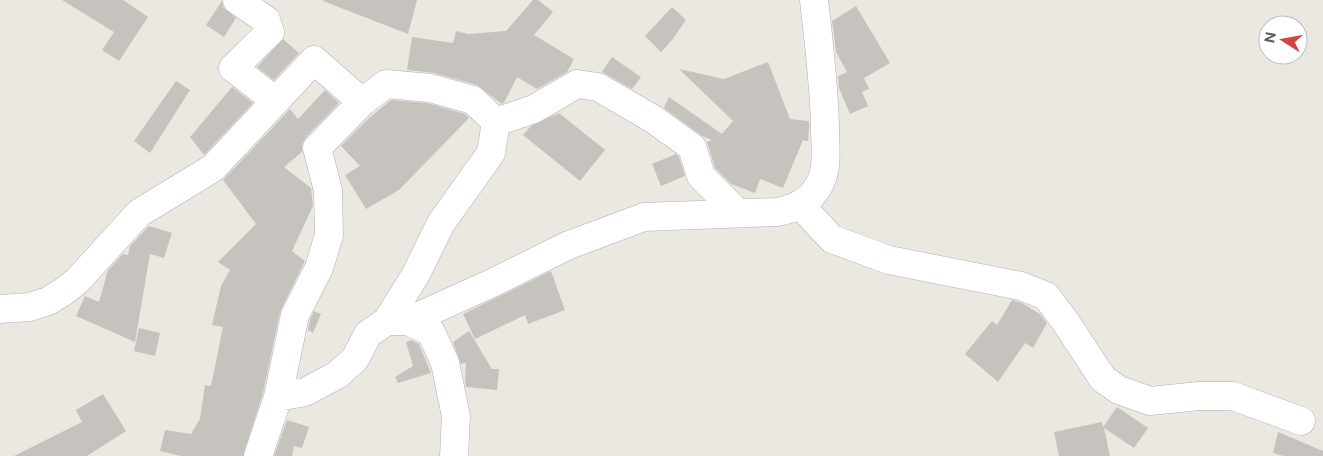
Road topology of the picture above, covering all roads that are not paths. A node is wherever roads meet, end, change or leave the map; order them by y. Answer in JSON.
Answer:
{"nodes":[{"id":1,"x":237,"y":0,"type":"edge"},
{"id":2,"x":814,"y":0,"type":"edge"},
{"id":3,"x":276,"y":101,"type":"junction"},
{"id":4,"x":362,"y":102,"type":"junction"},
{"id":5,"x":496,"y":122,"type":"junction"},
{"id":6,"x":800,"y":204,"type":"junction"},
{"id":7,"x":738,"y":213,"type":"junction"},
{"id":8,"x":0,"y":308,"type":"edge"},
{"id":9,"x":398,"y":321,"type":"junction"},
{"id":10,"x":278,"y":397,"type":"junction"},
{"id":11,"x":1301,"y":421,"type":"dead end"},
{"id":12,"x":258,"y":456,"type":"edge"},
{"id":13,"x":454,"y":456,"type":"edge"}],
"edges":[{"from":1,"to":3,"type":"street"},
{"from":2,"to":6,"type":"street"},
{"from":3,"to":4,"type":"street"},
{"from":3,"to":8,"type":"street"},
{"from":4,"to":5,"type":"street"},
{"from":4,"to":10,"type":"street"},
{"from":5,"to":7,"type":"street"},
{"from":5,"to":9,"type":"street"},
{"from":6,"to":7,"type":"street"},
{"from":6,"to":11,"type":"street"},
{"from":7,"to":9,"type":"street"},
{"from":9,"to":10,"type":"street"},
{"from":9,"to":13,"type":"street"},
{"from":10,"to":12,"type":"street"}]}
